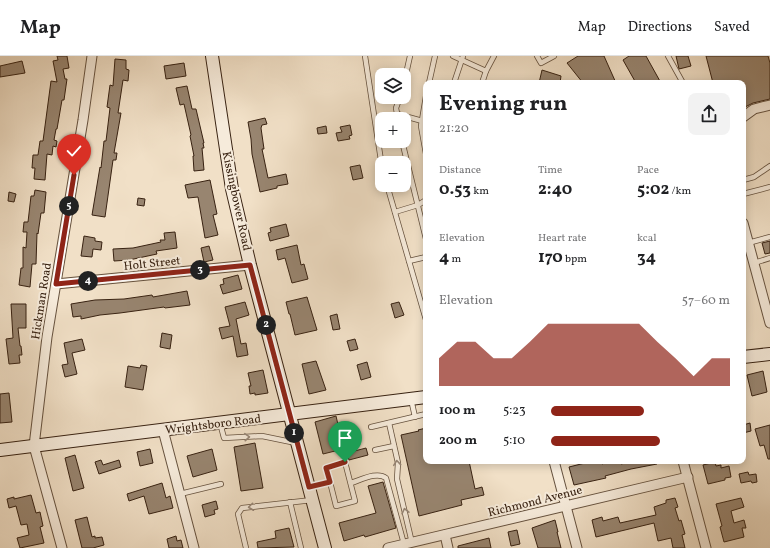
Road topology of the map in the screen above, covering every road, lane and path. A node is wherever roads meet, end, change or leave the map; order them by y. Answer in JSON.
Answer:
{"nodes":[{"id":1,"x":92,"y":56,"type":"edge"},
{"id":2,"x":212,"y":56,"type":"edge"},
{"id":3,"x":364,"y":56,"type":"edge"},
{"id":4,"x":410,"y":56,"type":"edge"},
{"id":5,"x":435,"y":56,"type":"edge"},
{"id":6,"x":453,"y":56,"type":"edge"},
{"id":7,"x":494,"y":56,"type":"edge"},
{"id":8,"x":537,"y":56,"type":"edge"},
{"id":9,"x":554,"y":56,"type":"edge"},
{"id":10,"x":668,"y":56,"type":"edge"},
{"id":11,"x":462,"y":58,"type":"edge"},
{"id":12,"x":407,"y":68,"type":"edge"},
{"id":13,"x":486,"y":71,"type":"junction"},
{"id":14,"x":430,"y":80,"type":"edge"},
{"id":15,"x":455,"y":80,"type":"edge"},
{"id":16,"x":483,"y":80,"type":"edge"},
{"id":17,"x":681,"y":80,"type":"edge"},
{"id":18,"x":770,"y":105,"type":"edge"},
{"id":19,"x":746,"y":115,"type":"edge"},
{"id":20,"x":411,"y":119,"type":"edge"},
{"id":21,"x":423,"y":121,"type":"edge"},
{"id":22,"x":423,"y":123,"type":"edge"},
{"id":23,"x":423,"y":137,"type":"edge"},
{"id":24,"x":404,"y":148,"type":"edge"},
{"id":25,"x":380,"y":156,"type":"edge"},
{"id":26,"x":770,"y":166,"type":"edge"},
{"id":27,"x":746,"y":179,"type":"edge"},
{"id":28,"x":770,"y":187,"type":"edge"},
{"id":29,"x":389,"y":192,"type":"edge"},
{"id":30,"x":746,"y":193,"type":"edge"},
{"id":31,"x":423,"y":202,"type":"edge"},
{"id":32,"x":418,"y":206,"type":"junction"},
{"id":33,"x":395,"y":212,"type":"junction"},
{"id":34,"x":423,"y":227,"type":"edge"},
{"id":35,"x":746,"y":235,"type":"edge"},
{"id":36,"x":770,"y":237,"type":"edge"},
{"id":37,"x":748,"y":243,"type":"junction"},
{"id":38,"x":423,"y":258,"type":"edge"},
{"id":39,"x":770,"y":258,"type":"edge"},
{"id":40,"x":409,"y":261,"type":"junction"},
{"id":41,"x":754,"y":263,"type":"junction"},
{"id":42,"x":250,"y":265,"type":"junction"},
{"id":43,"x":56,"y":284,"type":"junction"},
{"id":44,"x":766,"y":292,"type":"edge"},
{"id":45,"x":423,"y":310,"type":"edge"},
{"id":46,"x":770,"y":323,"type":"edge"},
{"id":47,"x":770,"y":354,"type":"edge"},
{"id":48,"x":746,"y":357,"type":"edge"},
{"id":49,"x":423,"y":397,"type":"edge"},
{"id":50,"x":411,"y":399,"type":"junction"},
{"id":51,"x":289,"y":414,"type":"junction"},
{"id":52,"x":423,"y":415,"type":"edge"},
{"id":53,"x":415,"y":417,"type":"junction"},
{"id":54,"x":220,"y":423,"type":"junction"},
{"id":55,"x":389,"y":423,"type":"junction"},
{"id":56,"x":371,"y":427,"type":"dead end"},
{"id":57,"x":163,"y":430,"type":"junction"},
{"id":58,"x":296,"y":443,"type":"junction"},
{"id":59,"x":34,"y":446,"type":"junction"},
{"id":60,"x":394,"y":446,"type":"junction"},
{"id":61,"x":0,"y":450,"type":"edge"},
{"id":62,"x":375,"y":450,"type":"dead end"},
{"id":63,"x":555,"y":464,"type":"edge"},
{"id":64,"x":684,"y":464,"type":"edge"},
{"id":65,"x":688,"y":477,"type":"junction"},
{"id":66,"x":330,"y":482,"type":"junction"},
{"id":67,"x":351,"y":483,"type":"junction"},
{"id":68,"x":221,"y":484,"type":"dead end"},
{"id":69,"x":309,"y":487,"type":"junction"},
{"id":70,"x":180,"y":494,"type":"junction"},
{"id":71,"x":312,"y":500,"type":"junction"},
{"id":72,"x":290,"y":502,"type":"junction"},
{"id":73,"x":566,"y":506,"type":"junction"},
{"id":74,"x":445,"y":535,"type":"junction"},
{"id":75,"x":408,"y":544,"type":"junction"},
{"id":76,"x":62,"y":548,"type":"edge"},
{"id":77,"x":194,"y":548,"type":"edge"},
{"id":78,"x":246,"y":548,"type":"edge"},
{"id":79,"x":301,"y":548,"type":"edge"},
{"id":80,"x":325,"y":548,"type":"edge"},
{"id":81,"x":388,"y":548,"type":"edge"},
{"id":82,"x":448,"y":548,"type":"edge"},
{"id":83,"x":577,"y":548,"type":"edge"},
{"id":84,"x":706,"y":548,"type":"edge"}],
"edges":[{"from":1,"to":43,"type":"street","name":"Hickman Road"},
{"from":2,"to":42,"type":"street","name":"Kissingbower Road"},
{"from":3,"to":25,"type":"lane"},
{"from":4,"to":12,"type":"lane"},
{"from":5,"to":14,"type":"lane"},
{"from":6,"to":11,"type":"lane"},
{"from":7,"to":13,"type":"lane"},
{"from":8,"to":9,"type":"lane"},
{"from":10,"to":17,"type":"lane"},
{"from":11,"to":13,"type":"lane"},
{"from":11,"to":15,"type":"lane"},
{"from":13,"to":16,"type":"lane"},
{"from":18,"to":19,"type":"street"},
{"from":20,"to":21,"type":"lane"},
{"from":22,"to":23,"type":"lane"},
{"from":24,"to":32,"type":"lane"},
{"from":26,"to":27,"type":"lane"},
{"from":28,"to":30,"type":"lane"},
{"from":29,"to":33,"type":"lane"},
{"from":31,"to":32,"type":"lane"},
{"from":32,"to":33,"type":"lane"},
{"from":32,"to":34,"type":"lane"},
{"from":33,"to":40,"type":"lane"},
{"from":35,"to":37,"type":"street"},
{"from":36,"to":37,"type":"lane"},
{"from":37,"to":41,"type":"street"},
{"from":38,"to":40,"type":"lane"},
{"from":39,"to":41,"type":"lane"},
{"from":40,"to":45,"type":"lane"},
{"from":41,"to":44,"type":"street"},
{"from":42,"to":43,"type":"street","name":"Holt Street"},
{"from":42,"to":51,"type":"street","name":"Kissingbower Road"},
{"from":43,"to":59,"type":"street","name":"Hickman Road"},
{"from":44,"to":46,"type":"street"},
{"from":47,"to":48,"type":"street"},
{"from":49,"to":50,"type":"street","name":"Wrightsboro Road"},
{"from":50,"to":51,"type":"street","name":"Wrightsboro Road"},
{"from":50,"to":53,"type":"lane"},
{"from":51,"to":54,"type":"street","name":"Wrightsboro Road"},
{"from":51,"to":58,"type":"street","name":"Kissingbower Road"},
{"from":52,"to":53,"type":"lane"},
{"from":53,"to":55,"type":"lane"},
{"from":54,"to":57,"type":"street","name":"Wrightsboro Road"},
{"from":54,"to":58,"type":"lane","one_way":true},
{"from":55,"to":56,"type":"lane"},
{"from":55,"to":60,"type":"lane"},
{"from":57,"to":59,"type":"street","name":"Wrightsboro Road"},
{"from":57,"to":70,"type":"street"},
{"from":58,"to":69,"type":"street","name":"Kissingbower Road"},
{"from":59,"to":61,"type":"street","name":"Wrightsboro Road"},
{"from":59,"to":76,"type":"street","name":"Hickman Road"},
{"from":60,"to":62,"type":"lane"},
{"from":75,"to":60,"type":"lane","one_way":true},
{"from":63,"to":73,"type":"street"},
{"from":64,"to":65,"type":"street"},
{"from":65,"to":73,"type":"street","name":"Richmond Avenue"},
{"from":65,"to":84,"type":"street"},
{"from":66,"to":67,"type":"lane"},
{"from":66,"to":67,"type":"lane"},
{"from":66,"to":69,"type":"lane"},
{"from":67,"to":75,"type":"lane"},
{"from":68,"to":70,"type":"lane"},
{"from":69,"to":71,"type":"street","name":"Kissingbower Road"},
{"from":70,"to":77,"type":"street"},
{"from":71,"to":72,"type":"lane"},
{"from":71,"to":80,"type":"street","name":"Kissingbower Road"},
{"from":72,"to":78,"type":"lane","one_way":true},
{"from":72,"to":79,"type":"lane"},
{"from":73,"to":74,"type":"street","name":"Richmond Avenue"},
{"from":73,"to":83,"type":"street"},
{"from":74,"to":75,"type":"street","name":"Richmond Avenue"},
{"from":74,"to":82,"type":"street"},
{"from":75,"to":81,"type":"street","name":"Richmond Avenue"}]}
